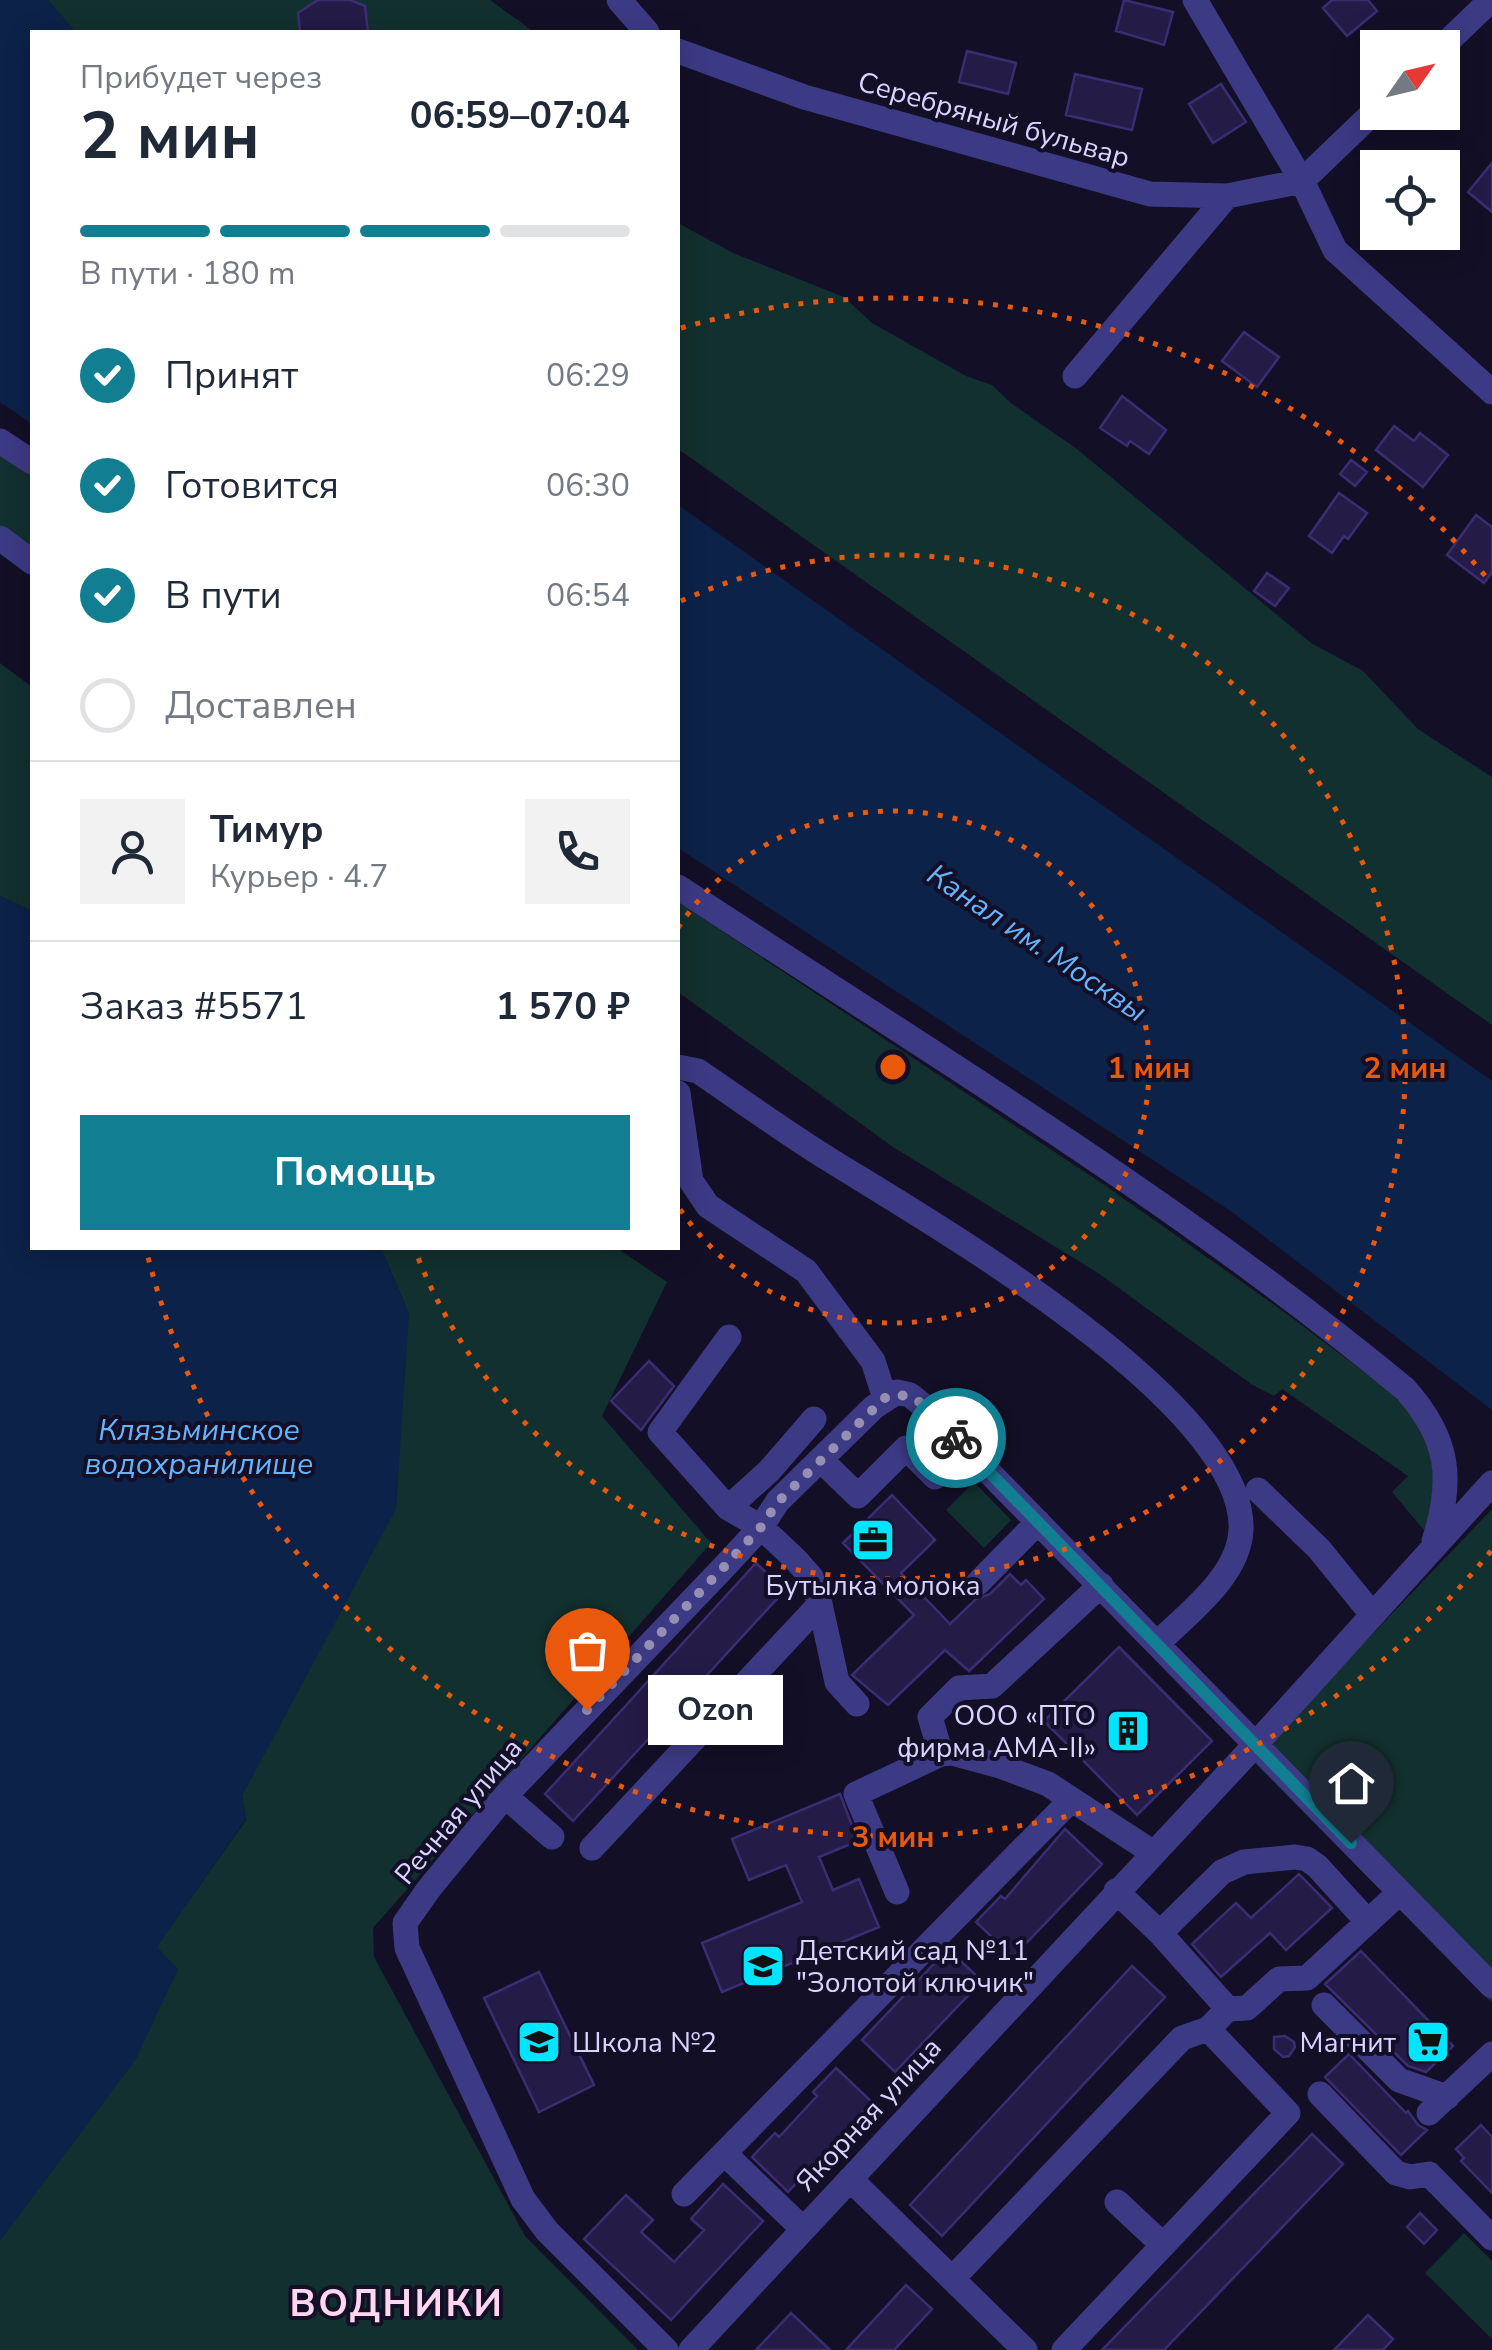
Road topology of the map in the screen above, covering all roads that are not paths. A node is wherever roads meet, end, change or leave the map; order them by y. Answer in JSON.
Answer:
{"nodes":[{"id":1,"x":619,"y":0,"type":"edge"},
{"id":2,"x":1195,"y":0,"type":"edge"},
{"id":3,"x":1491,"y":0,"type":"edge"},
{"id":4,"x":645,"y":30,"type":"edge"},
{"id":5,"x":1460,"y":30,"type":"edge"},
{"id":6,"x":680,"y":52,"type":"edge"},
{"id":7,"x":1360,"y":125,"type":"edge"},
{"id":8,"x":1302,"y":180,"type":"junction"},
{"id":9,"x":1228,"y":196,"type":"junction"},
{"id":10,"x":1075,"y":376,"type":"dead end"},
{"id":11,"x":1492,"y":392,"type":"edge"},
{"id":12,"x":0,"y":441,"type":"edge"},
{"id":13,"x":30,"y":461,"type":"edge"},
{"id":14,"x":0,"y":538,"type":"edge"},
{"id":15,"x":30,"y":560,"type":"edge"},
{"id":16,"x":680,"y":889,"type":"edge"},
{"id":17,"x":680,"y":1068,"type":"edge"},
{"id":18,"x":680,"y":1121,"type":"edge"},
{"id":19,"x":684,"y":1176,"type":"edge"},
{"id":20,"x":729,"y":1337,"type":"dead end"},
{"id":21,"x":885,"y":1398,"type":"junction"},
{"id":22,"x":814,"y":1419,"type":"dead end"},
{"id":23,"x":820,"y":1460,"type":"junction"},
{"id":24,"x":936,"y":1477,"type":"dead end"},
{"id":25,"x":1492,"y":1482,"type":"edge"},
{"id":26,"x":1258,"y":1490,"type":"dead end"},
{"id":27,"x":728,"y":1508,"type":"junction"},
{"id":28,"x":1038,"y":1522,"type":"junction"},
{"id":29,"x":761,"y":1527,"type":"junction"},
{"id":30,"x":1430,"y":1551,"type":"junction"},
{"id":31,"x":978,"y":1582,"type":"dead end"},
{"id":32,"x":1101,"y":1585,"type":"junction"},
{"id":33,"x":820,"y":1604,"type":"junction"},
{"id":34,"x":1371,"y":1613,"type":"junction"},
{"id":35,"x":1158,"y":1644,"type":"junction"},
{"id":36,"x":857,"y":1704,"type":"dead end"},
{"id":37,"x":1255,"y":1744,"type":"junction"},
{"id":38,"x":941,"y":1754,"type":"junction"},
{"id":39,"x":505,"y":1796,"type":"junction"},
{"id":40,"x":1072,"y":1800,"type":"junction"},
{"id":41,"x":552,"y":1837,"type":"dead end"},
{"id":42,"x":592,"y":1848,"type":"dead end"},
{"id":43,"x":1152,"y":1852,"type":"junction"},
{"id":44,"x":1116,"y":1891,"type":"junction"},
{"id":45,"x":897,"y":1892,"type":"dead end"},
{"id":46,"x":1399,"y":1892,"type":"junction"},
{"id":47,"x":1368,"y":1922,"type":"junction"},
{"id":48,"x":1160,"y":1933,"type":"junction"},
{"id":49,"x":1492,"y":1986,"type":"edge"},
{"id":50,"x":1324,"y":2005,"type":"dead end"},
{"id":51,"x":1228,"y":2009,"type":"junction"},
{"id":52,"x":1208,"y":2029,"type":"junction"},
{"id":53,"x":1492,"y":2054,"type":"edge"},
{"id":54,"x":1320,"y":2094,"type":"dead end"},
{"id":55,"x":724,"y":2152,"type":"junction"},
{"id":56,"x":850,"y":2179,"type":"junction"},
{"id":57,"x":684,"y":2194,"type":"dead end"},
{"id":58,"x":1117,"y":2202,"type":"dead end"},
{"id":59,"x":803,"y":2229,"type":"junction"},
{"id":60,"x":1492,"y":2238,"type":"edge"},
{"id":61,"x":1163,"y":2246,"type":"junction"},
{"id":62,"x":952,"y":2279,"type":"junction"},
{"id":63,"x":666,"y":2350,"type":"edge"},
{"id":64,"x":692,"y":2350,"type":"edge"},
{"id":65,"x":1024,"y":2350,"type":"edge"},
{"id":66,"x":1064,"y":2350,"type":"edge"}],
"edges":[{"from":1,"to":4,"type":"street"},
{"from":2,"to":8,"type":"street"},
{"from":3,"to":5,"type":"street"},
{"from":6,"to":9,"type":"street","name":"Серебряный бульвар"},
{"from":7,"to":8,"type":"street"},
{"from":8,"to":9,"type":"street","name":"Серебряный бульвар"},
{"from":8,"to":11,"type":"street"},
{"from":9,"to":10,"type":"street"},
{"from":12,"to":13,"type":"street"},
{"from":14,"to":15,"type":"street"},
{"from":16,"to":30,"type":"street"},
{"from":17,"to":35,"type":"street"},
{"from":18,"to":19,"type":"street"},
{"from":19,"to":21,"type":"street"},
{"from":20,"to":27,"type":"street"},
{"from":21,"to":23,"type":"street","name":"Речная улица"},
{"from":21,"to":28,"type":"street"},
{"from":22,"to":27,"type":"street"},
{"from":23,"to":24,"type":"street"},
{"from":23,"to":29,"type":"street","name":"Речная улица"},
{"from":25,"to":30,"type":"street","name":"Якорная улица"},
{"from":26,"to":34,"type":"street"},
{"from":27,"to":29,"type":"street"},
{"from":28,"to":31,"type":"street"},
{"from":28,"to":32,"type":"street"},
{"from":29,"to":33,"type":"street"},
{"from":29,"to":39,"type":"street","name":"Речная улица"},
{"from":30,"to":34,"type":"street","name":"Якорная улица"},
{"from":32,"to":35,"type":"street"},
{"from":32,"to":38,"type":"street"},
{"from":33,"to":36,"type":"street"},
{"from":33,"to":42,"type":"street"},
{"from":34,"to":37,"type":"street","name":"Якорная улица"},
{"from":35,"to":37,"type":"street"},
{"from":37,"to":43,"type":"street","name":"Якорная улица"},
{"from":37,"to":46,"type":"street"},
{"from":38,"to":40,"type":"street"},
{"from":38,"to":45,"type":"street"},
{"from":39,"to":41,"type":"street"},
{"from":39,"to":63,"type":"street","name":"Речная улица"},
{"from":40,"to":43,"type":"street"},
{"from":40,"to":55,"type":"street"},
{"from":43,"to":44,"type":"street","name":"Якорная улица"},
{"from":44,"to":48,"type":"street"},
{"from":44,"to":56,"type":"street","name":"Якорная улица"},
{"from":46,"to":47,"type":"street"},
{"from":46,"to":49,"type":"street"},
{"from":47,"to":48,"type":"street"},
{"from":47,"to":51,"type":"street"},
{"from":48,"to":51,"type":"street"},
{"from":50,"to":53,"type":"street"},
{"from":51,"to":52,"type":"street"},
{"from":52,"to":61,"type":"street"},
{"from":52,"to":62,"type":"street"},
{"from":54,"to":60,"type":"street"},
{"from":55,"to":57,"type":"street"},
{"from":55,"to":59,"type":"street"},
{"from":56,"to":59,"type":"street","name":"Якорная улица"},
{"from":56,"to":62,"type":"street"},
{"from":58,"to":61,"type":"street"},
{"from":59,"to":64,"type":"street","name":"Якорная улица"},
{"from":61,"to":66,"type":"street"},
{"from":62,"to":65,"type":"street"}]}
